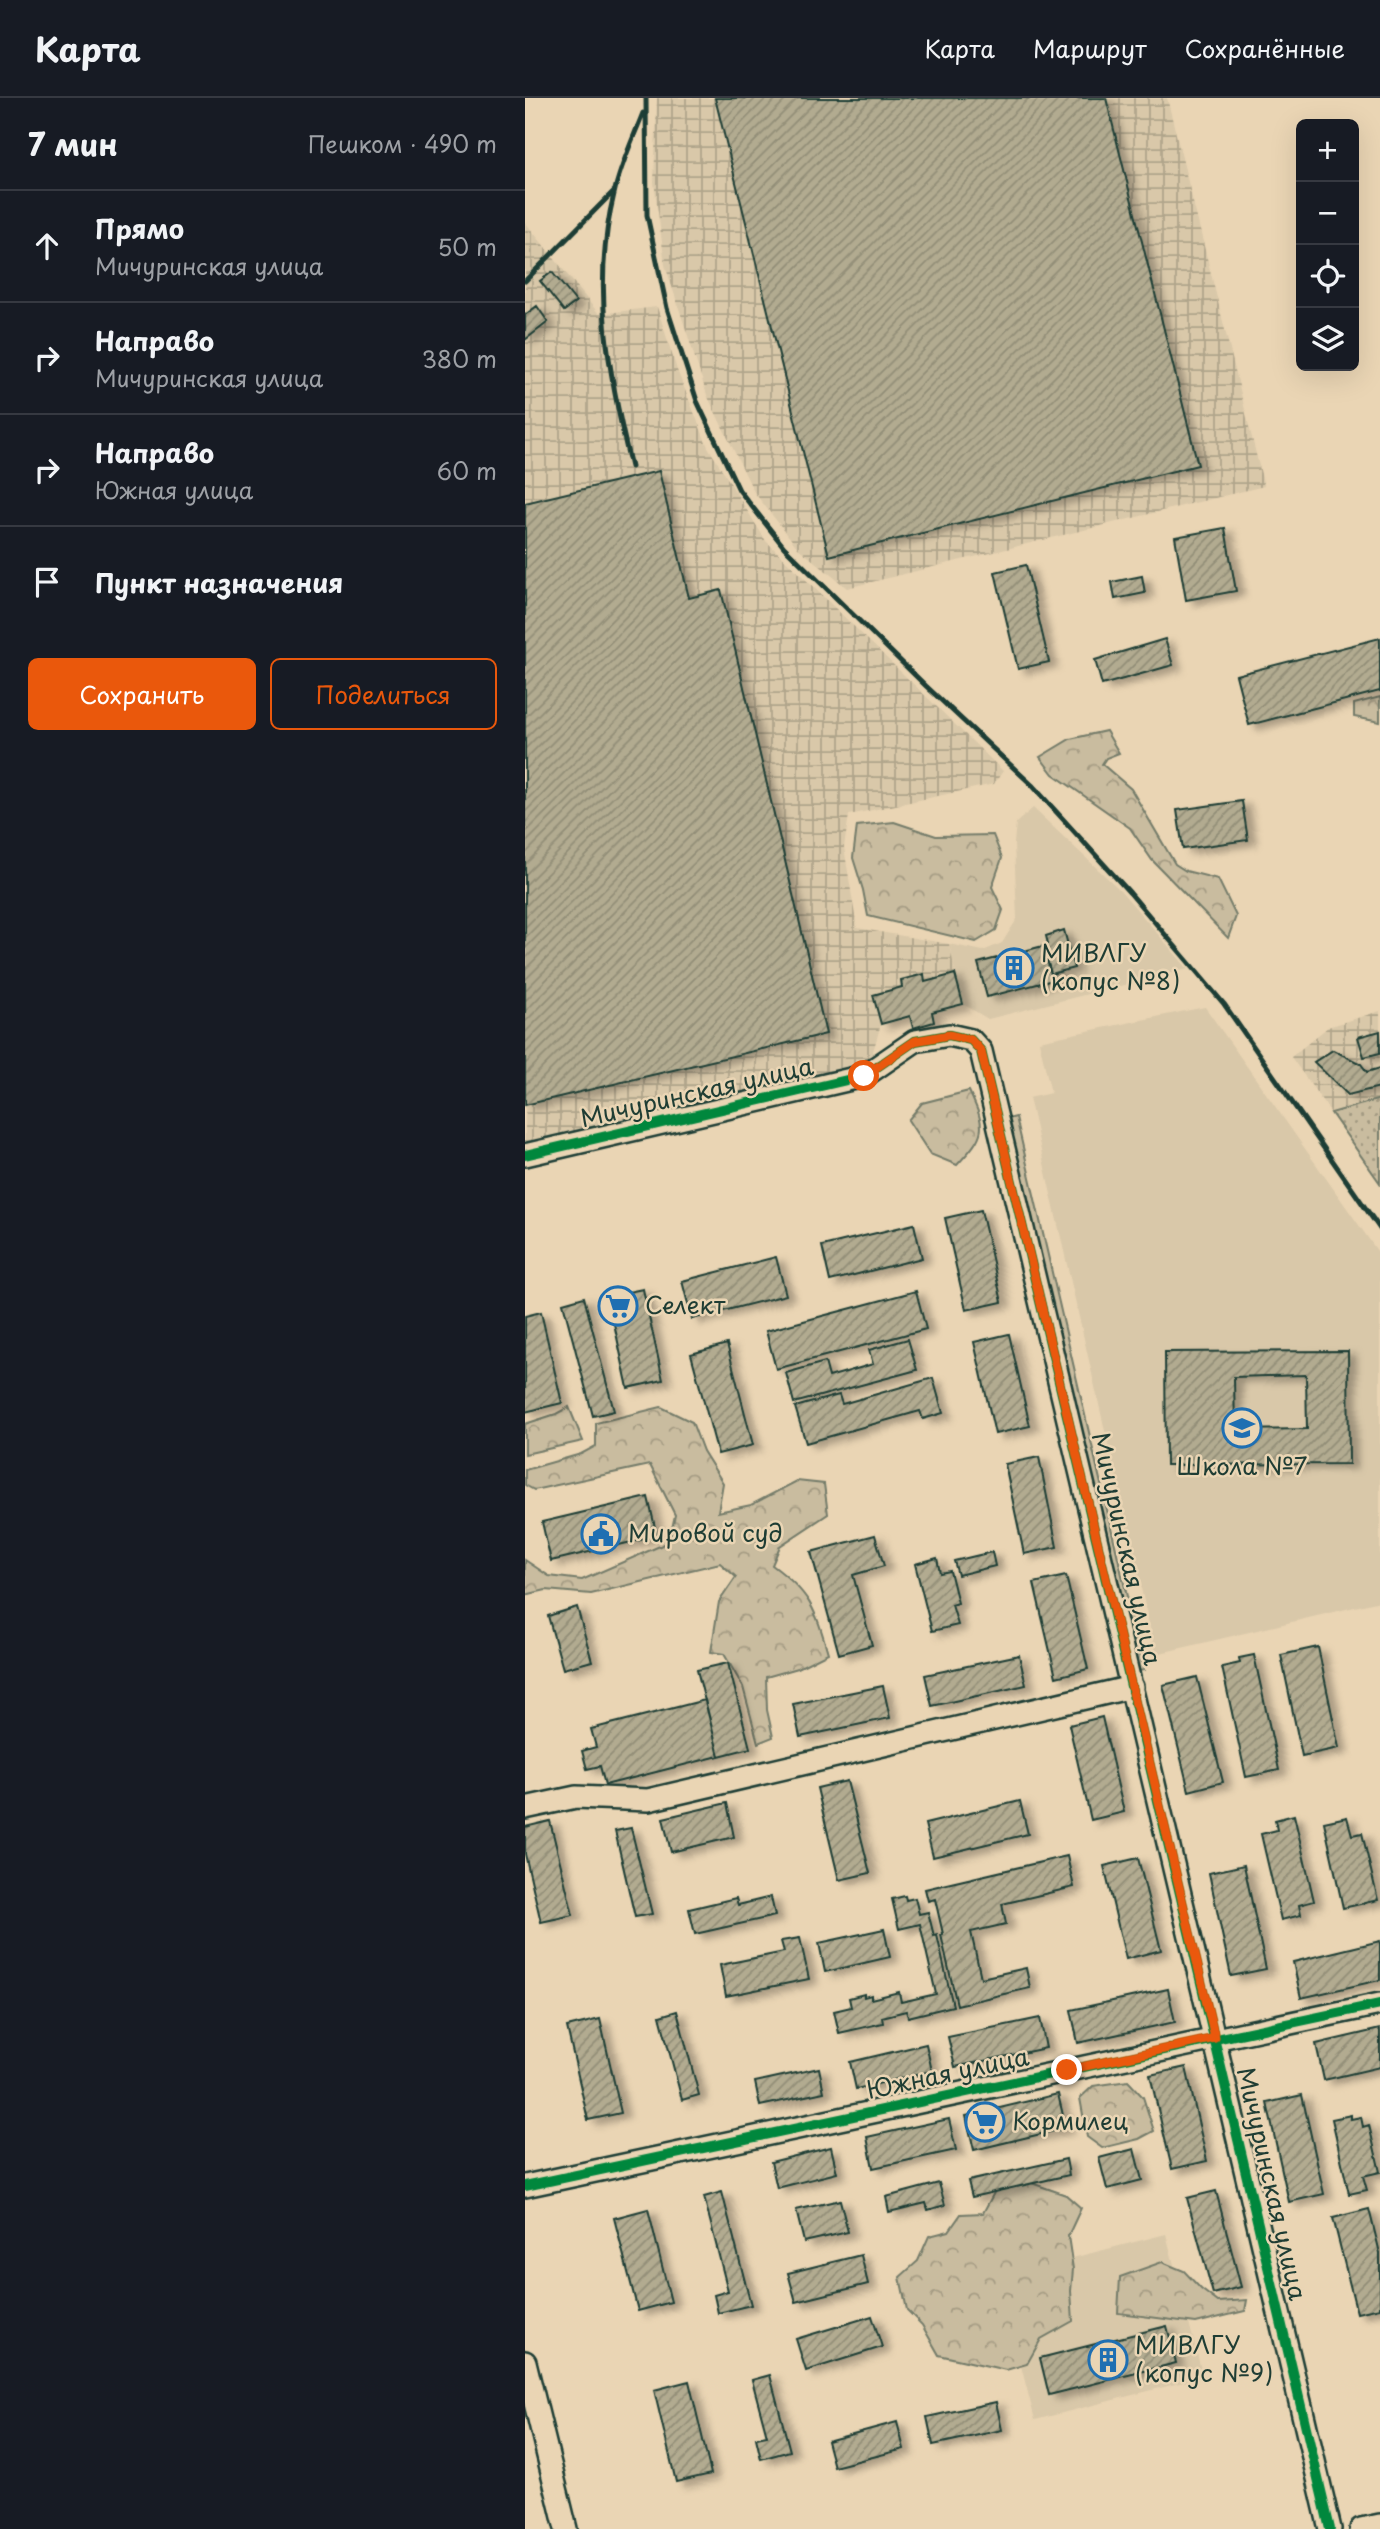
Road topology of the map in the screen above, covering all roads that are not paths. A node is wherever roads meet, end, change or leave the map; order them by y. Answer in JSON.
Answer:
{"nodes":[{"id":1,"x":525,"y":1155,"type":"edge"},
{"id":2,"x":1132,"y":1687,"type":"junction"},
{"id":3,"x":525,"y":1808,"type":"edge"},
{"id":4,"x":1380,"y":2004,"type":"edge"},
{"id":5,"x":1215,"y":2038,"type":"junction"},
{"id":6,"x":525,"y":2186,"type":"edge"},
{"id":7,"x":525,"y":2362,"type":"edge"},
{"id":8,"x":1380,"y":2525,"type":"edge"},
{"id":9,"x":566,"y":2529,"type":"edge"},
{"id":10,"x":1331,"y":2529,"type":"edge"},
{"id":11,"x":1361,"y":2529,"type":"edge"}],
"edges":[{"from":1,"to":2,"type":"street","name":"Мичуринская улица"},
{"from":2,"to":3,"type":"street"},
{"from":2,"to":5,"type":"street","name":"Мичуринская улица"},
{"from":4,"to":5,"type":"street","name":"Южная улица"},
{"from":5,"to":6,"type":"street","name":"Южная улица"},
{"from":5,"to":10,"type":"street","name":"Мичуринская улица"},
{"from":7,"to":9,"type":"street"},
{"from":8,"to":11,"type":"street"}]}
